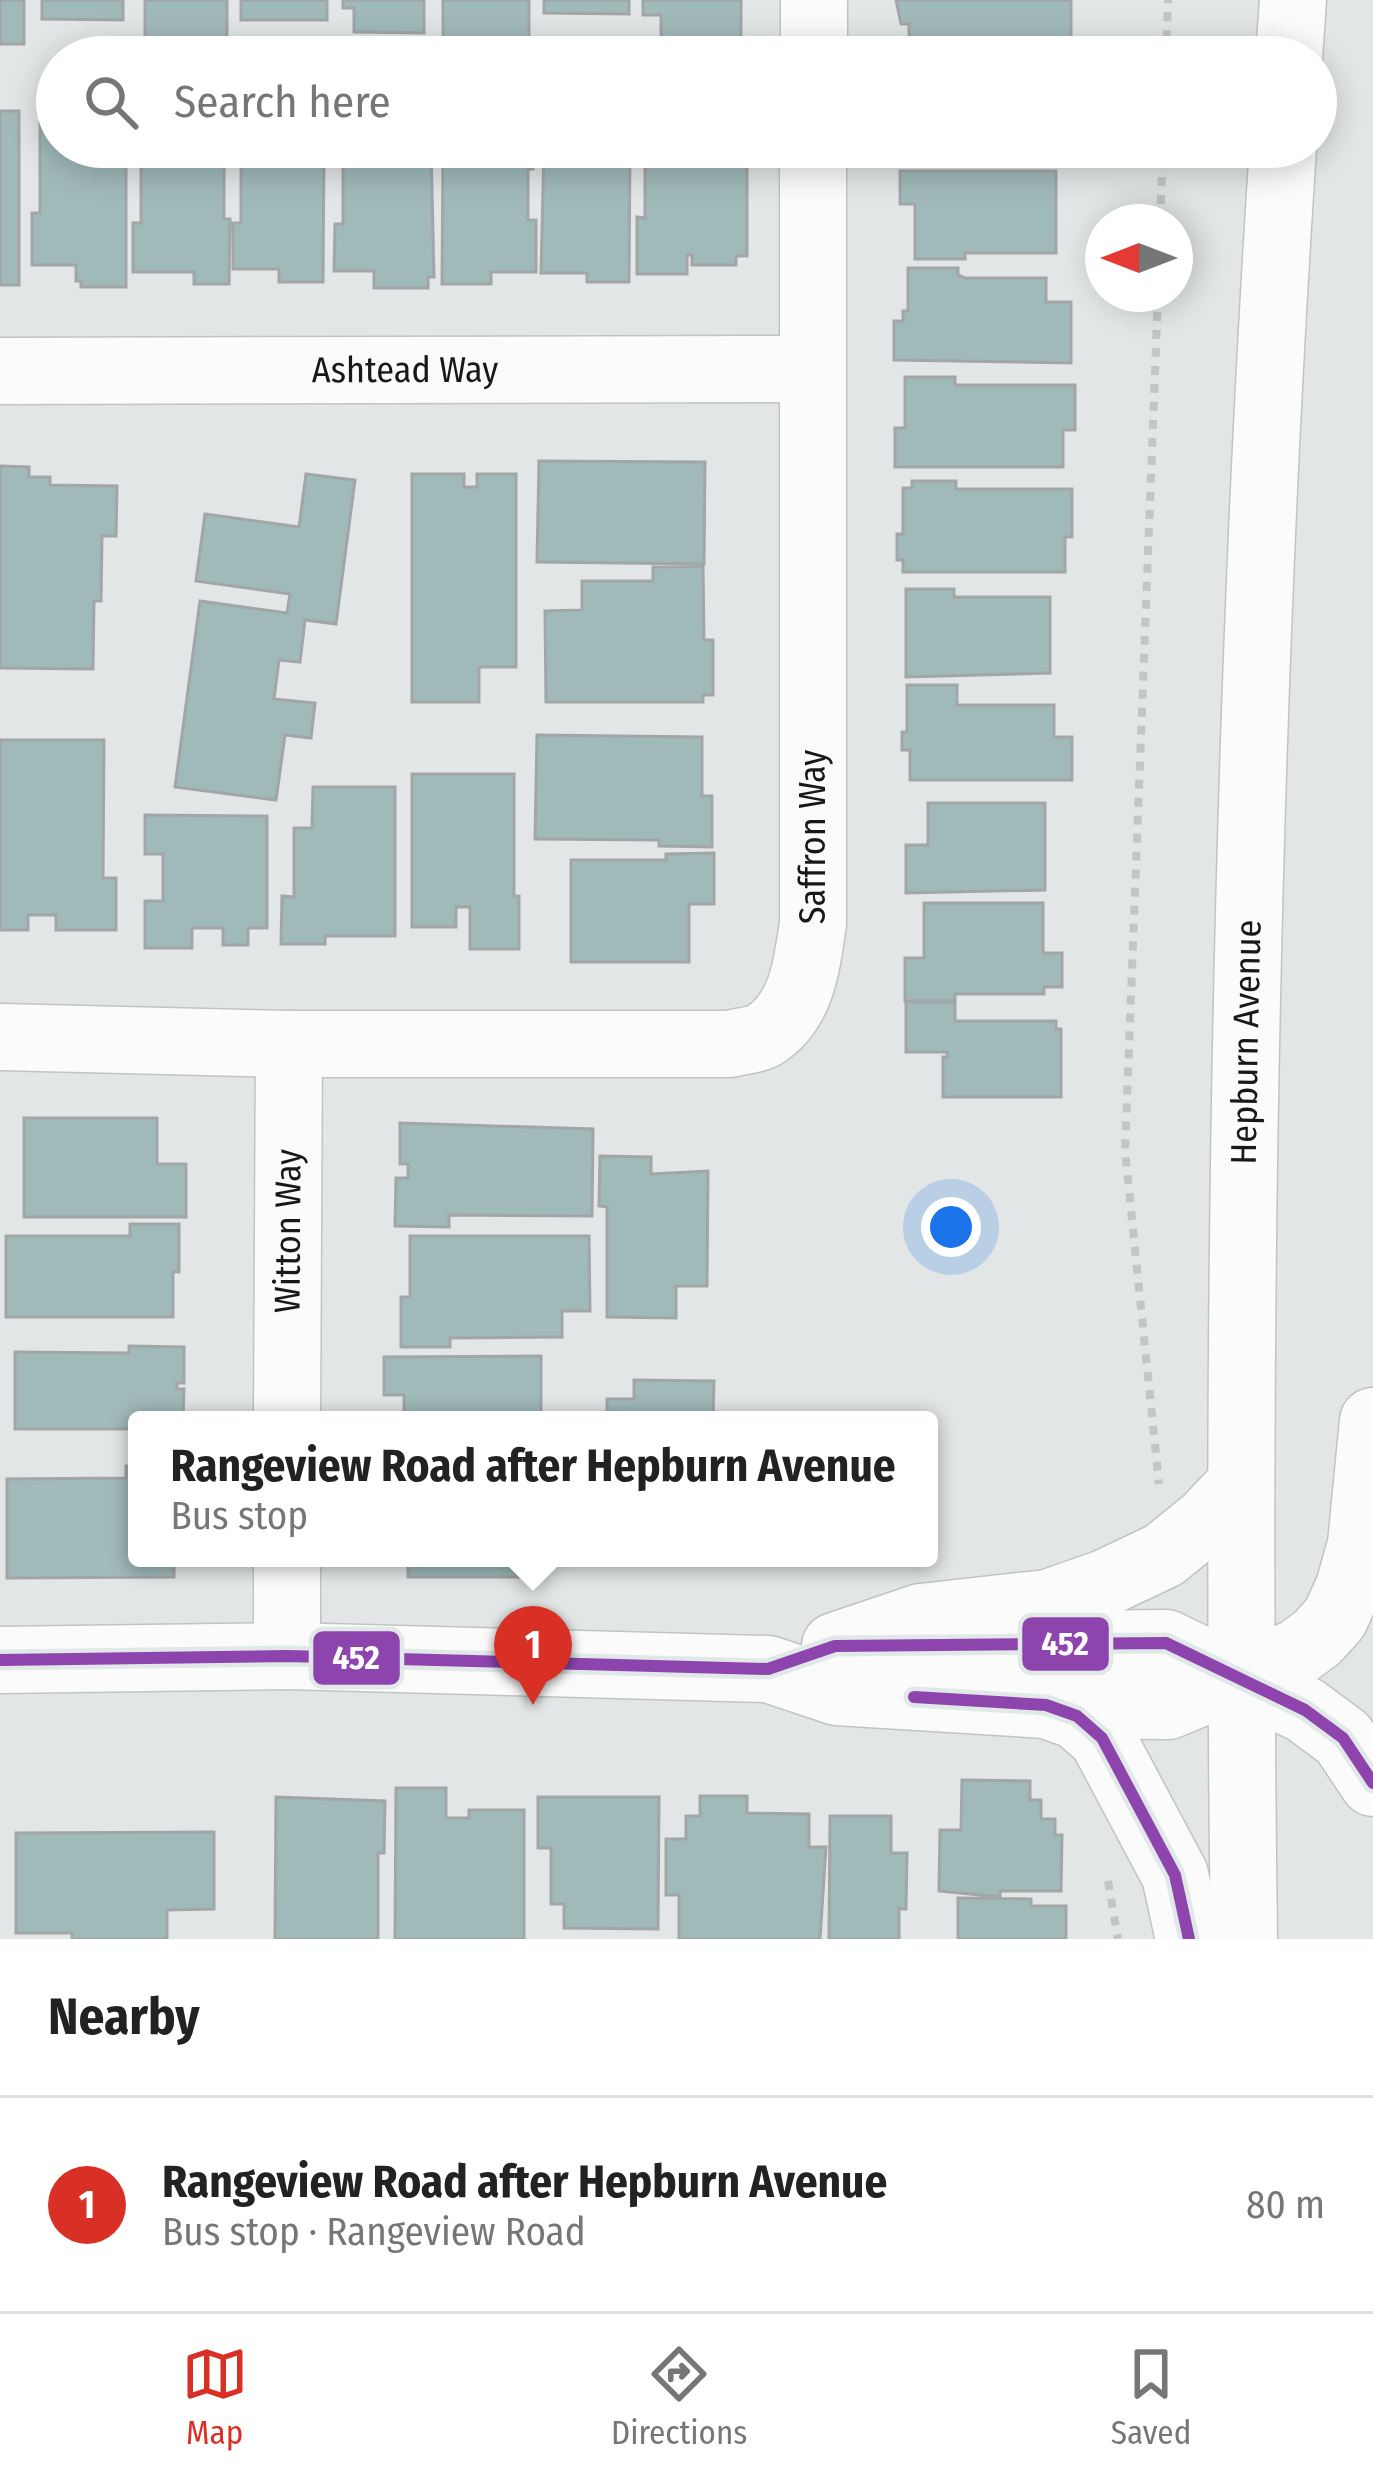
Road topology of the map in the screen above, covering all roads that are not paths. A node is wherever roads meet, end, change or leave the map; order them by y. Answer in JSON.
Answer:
{"nodes":[{"id":1,"x":814,"y":0,"type":"edge"},
{"id":2,"x":1293,"y":0,"type":"edge"},
{"id":3,"x":814,"y":36,"type":"edge"},
{"id":4,"x":1290,"y":36,"type":"edge"},
{"id":5,"x":813,"y":168,"type":"edge"},
{"id":6,"x":1282,"y":168,"type":"edge"},
{"id":7,"x":812,"y":369,"type":"junction"},
{"id":8,"x":0,"y":370,"type":"edge"},
{"id":9,"x":0,"y":1037,"type":"edge"},
{"id":10,"x":289,"y":1044,"type":"junction"},
{"id":11,"x":287,"y":1411,"type":"edge"},
{"id":12,"x":1373,"y":1421,"type":"edge"},
{"id":13,"x":1241,"y":1484,"type":"junction"},
{"id":14,"x":287,"y":1567,"type":"edge"},
{"id":15,"x":835,"y":1646,"type":"junction"},
{"id":16,"x":287,"y":1656,"type":"junction"},
{"id":17,"x":0,"y":1660,"type":"edge"},
{"id":18,"x":768,"y":1669,"type":"junction"},
{"id":19,"x":1240,"y":1676,"type":"junction"},
{"id":20,"x":1046,"y":1706,"type":"junction"},
{"id":21,"x":1373,"y":1783,"type":"edge"},
{"id":22,"x":1189,"y":1939,"type":"edge"},
{"id":23,"x":1244,"y":1939,"type":"edge"}],
"edges":[{"from":1,"to":3,"type":"street"},
{"from":2,"to":4,"type":"street"},
{"from":5,"to":7,"type":"street","name":"Saffron Way"},
{"from":6,"to":13,"type":"street","name":"Hepburn Avenue"},
{"from":7,"to":8,"type":"street","name":"Ashtead Way"},
{"from":7,"to":10,"type":"street","name":"Saffron Way"},
{"from":9,"to":10,"type":"street","name":"Saffron Way"},
{"from":10,"to":11,"type":"street","name":"Witton Way"},
{"from":12,"to":19,"type":"street"},
{"from":13,"to":15,"type":"street"},
{"from":13,"to":19,"type":"street","name":"Hepburn Avenue"},
{"from":14,"to":16,"type":"street"},
{"from":15,"to":18,"type":"street"},
{"from":15,"to":19,"type":"street"},
{"from":16,"to":17,"type":"street"},
{"from":16,"to":18,"type":"street"},
{"from":18,"to":20,"type":"street"},
{"from":19,"to":20,"type":"street"},
{"from":19,"to":21,"type":"street"},
{"from":19,"to":23,"type":"street","name":"Hepburn Avenue"},
{"from":20,"to":22,"type":"street"}]}
